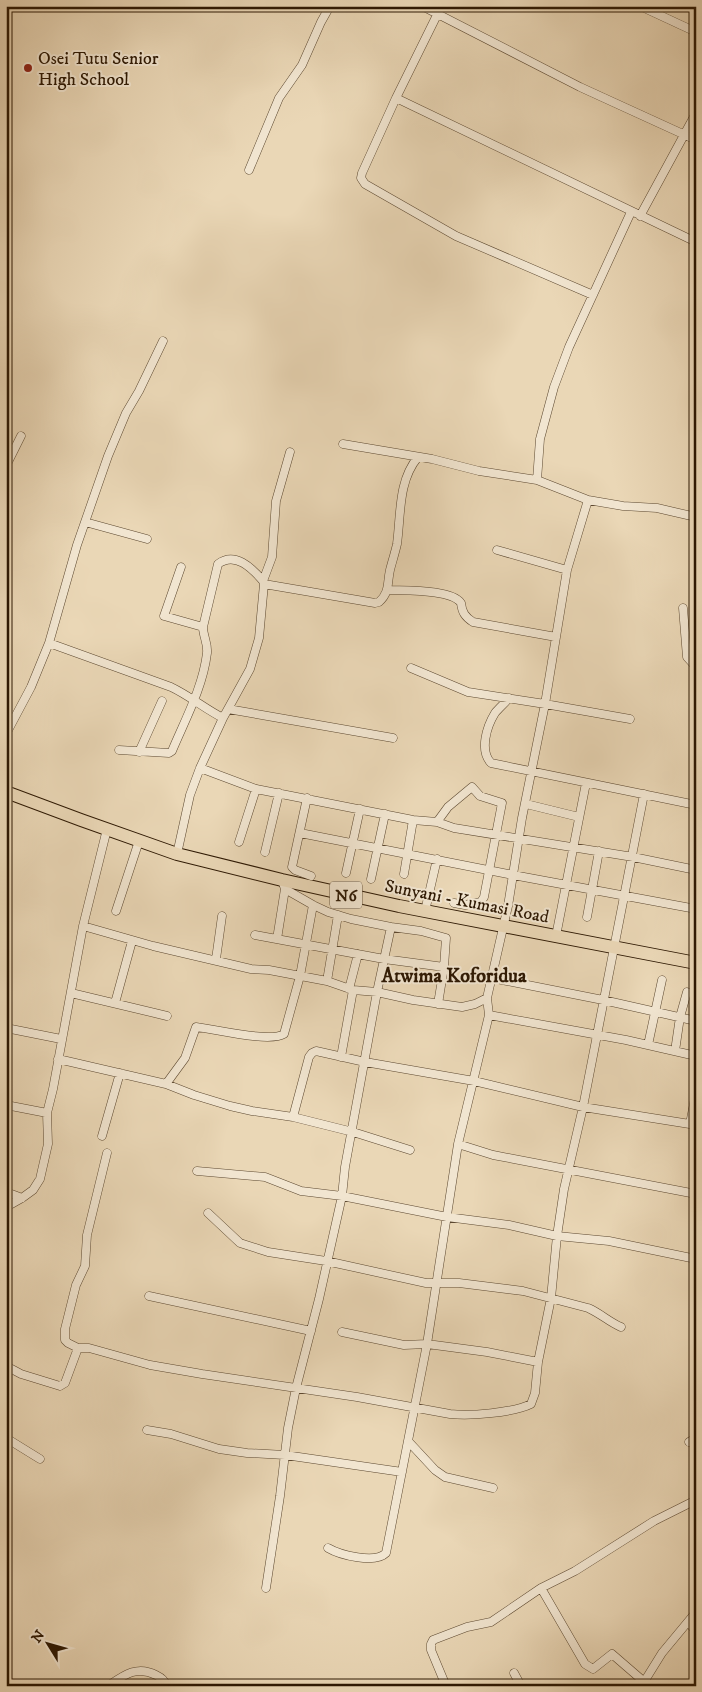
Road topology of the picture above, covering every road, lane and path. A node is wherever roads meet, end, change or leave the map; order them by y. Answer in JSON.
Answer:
{"nodes":[{"id":1,"x":330,"y":6,"type":"edge"},
{"id":2,"x":422,"y":6,"type":"edge"},
{"id":3,"x":640,"y":6,"type":"edge"},
{"id":4,"x":651,"y":9,"type":"edge"},
{"id":5,"x":437,"y":15,"type":"junction"},
{"id":6,"x":696,"y":32,"type":"edge"},
{"id":7,"x":396,"y":98,"type":"junction"},
{"id":8,"x":696,"y":113,"type":"edge"},
{"id":9,"x":684,"y":134,"type":"junction"},
{"id":10,"x":696,"y":140,"type":"edge"},
{"id":11,"x":249,"y":170,"type":"dead end"},
{"id":12,"x":632,"y":212,"type":"junction"},
{"id":13,"x":640,"y":216,"type":"junction"},
{"id":14,"x":696,"y":242,"type":"edge"},
{"id":15,"x":593,"y":295,"type":"junction"},
{"id":16,"x":162,"y":341,"type":"dead end"},
{"id":17,"x":21,"y":436,"type":"dead end"},
{"id":18,"x":343,"y":444,"type":"dead end"},
{"id":19,"x":290,"y":452,"type":"dead end"},
{"id":20,"x":418,"y":457,"type":"junction"},
{"id":21,"x":6,"y":466,"type":"edge"},
{"id":22,"x":537,"y":480,"type":"junction"},
{"id":23,"x":588,"y":500,"type":"junction"},
{"id":24,"x":696,"y":516,"type":"edge"},
{"id":25,"x":85,"y":522,"type":"junction"},
{"id":26,"x":147,"y":538,"type":"dead end"},
{"id":27,"x":497,"y":550,"type":"dead end"},
{"id":28,"x":181,"y":567,"type":"dead end"},
{"id":29,"x":567,"y":570,"type":"junction"},
{"id":30,"x":264,"y":582,"type":"junction"},
{"id":31,"x":388,"y":590,"type":"junction"},
{"id":32,"x":683,"y":608,"type":"dead end"},
{"id":33,"x":203,"y":627,"type":"junction"},
{"id":34,"x":556,"y":637,"type":"junction"},
{"id":35,"x":49,"y":644,"type":"junction"},
{"id":36,"x":696,"y":667,"type":"edge"},
{"id":37,"x":411,"y":668,"type":"dead end"},
{"id":38,"x":510,"y":698,"type":"junction"},
{"id":39,"x":162,"y":700,"type":"dead end"},
{"id":40,"x":194,"y":700,"type":"junction"},
{"id":41,"x":545,"y":704,"type":"junction"},
{"id":42,"x":228,"y":709,"type":"junction"},
{"id":43,"x":223,"y":718,"type":"junction"},
{"id":44,"x":630,"y":719,"type":"dead end"},
{"id":45,"x":6,"y":734,"type":"edge"},
{"id":46,"x":392,"y":738,"type":"dead end"},
{"id":47,"x":119,"y":750,"type":"dead end"},
{"id":48,"x":139,"y":752,"type":"junction"},
{"id":49,"x":200,"y":768,"type":"junction"},
{"id":50,"x":533,"y":770,"type":"junction"},
{"id":51,"x":586,"y":782,"type":"junction"},
{"id":52,"x":256,"y":789,"type":"junction"},
{"id":53,"x":279,"y":793,"type":"junction"},
{"id":54,"x":8,"y":794,"type":"edge"},
{"id":55,"x":644,"y":794,"type":"junction"},
{"id":56,"x":307,"y":798,"type":"junction"},
{"id":57,"x":526,"y":804,"type":"junction"},
{"id":58,"x":696,"y":805,"type":"edge"},
{"id":59,"x":360,"y":809,"type":"junction"},
{"id":60,"x":385,"y":814,"type":"junction"},
{"id":61,"x":579,"y":817,"type":"junction"},
{"id":62,"x":414,"y":820,"type":"junction"},
{"id":63,"x":437,"y":822,"type":"junction"},
{"id":64,"x":107,"y":829,"type":"junction"},
{"id":65,"x":300,"y":833,"type":"junction"},
{"id":66,"x":496,"y":835,"type":"junction"},
{"id":67,"x":519,"y":839,"type":"junction"},
{"id":68,"x":139,"y":841,"type":"junction"},
{"id":69,"x":239,"y":842,"type":"dead end"},
{"id":70,"x":352,"y":843,"type":"junction"},
{"id":71,"x":574,"y":847,"type":"junction"},
{"id":72,"x":378,"y":848,"type":"junction"},
{"id":73,"x":599,"y":851,"type":"junction"},
{"id":74,"x":265,"y":852,"type":"dead end"},
{"id":75,"x":177,"y":854,"type":"junction"},
{"id":76,"x":408,"y":854,"type":"junction"},
{"id":77,"x":633,"y":857,"type":"junction"},
{"id":78,"x":437,"y":860,"type":"junction"},
{"id":79,"x":488,"y":870,"type":"junction"},
{"id":80,"x":696,"y":870,"type":"edge"},
{"id":81,"x":346,"y":872,"type":"dead end"},
{"id":82,"x":404,"y":874,"type":"dead end"},
{"id":83,"x":513,"y":875,"type":"junction"},
{"id":84,"x":311,"y":876,"type":"dead end"},
{"id":85,"x":371,"y":879,"type":"dead end"},
{"id":86,"x":566,"y":884,"type":"junction"},
{"id":87,"x":283,"y":885,"type":"junction"},
{"id":88,"x":592,"y":889,"type":"junction"},
{"id":89,"x":624,"y":895,"type":"junction"},
{"id":90,"x":454,"y":903,"type":"dead end"},
{"id":91,"x":312,"y":905,"type":"junction"},
{"id":92,"x":696,"y":908,"type":"edge"},
{"id":93,"x":116,"y":911,"type":"dead end"},
{"id":94,"x":425,"y":911,"type":"junction"},
{"id":95,"x":338,"y":915,"type":"junction"},
{"id":96,"x":222,"y":916,"type":"dead end"},
{"id":97,"x":587,"y":917,"type":"dead end"},
{"id":98,"x":504,"y":925,"type":"junction"},
{"id":99,"x":83,"y":926,"type":"junction"},
{"id":100,"x":391,"y":927,"type":"junction"},
{"id":101,"x":255,"y":935,"type":"dead end"},
{"id":102,"x":556,"y":936,"type":"junction"},
{"id":103,"x":277,"y":939,"type":"junction"},
{"id":104,"x":132,"y":941,"type":"junction"},
{"id":105,"x":305,"y":944,"type":"junction"},
{"id":106,"x":613,"y":947,"type":"junction"},
{"id":107,"x":331,"y":949,"type":"junction"},
{"id":108,"x":358,"y":954,"type":"junction"},
{"id":109,"x":216,"y":959,"type":"junction"},
{"id":110,"x":384,"y":959,"type":"junction"},
{"id":111,"x":696,"y":963,"type":"edge"},
{"id":112,"x":444,"y":967,"type":"junction"},
{"id":113,"x":300,"y":976,"type":"junction"},
{"id":114,"x":492,"y":978,"type":"junction"},
{"id":115,"x":662,"y":980,"type":"dead end"},
{"id":116,"x":327,"y":981,"type":"junction"},
{"id":117,"x":351,"y":989,"type":"junction"},
{"id":118,"x":71,"y":992,"type":"junction"},
{"id":119,"x":378,"y":992,"type":"junction"},
{"id":120,"x":687,"y":992,"type":"dead end"},
{"id":121,"x":487,"y":998,"type":"junction"},
{"id":122,"x":603,"y":1000,"type":"junction"},
{"id":123,"x":115,"y":1003,"type":"junction"},
{"id":124,"x":438,"y":1004,"type":"junction"},
{"id":125,"x":655,"y":1012,"type":"junction"},
{"id":126,"x":489,"y":1015,"type":"junction"},
{"id":127,"x":167,"y":1016,"type":"dead end"},
{"id":128,"x":680,"y":1017,"type":"junction"},
{"id":129,"x":696,"y":1021,"type":"edge"},
{"id":130,"x":6,"y":1028,"type":"edge"},
{"id":131,"x":596,"y":1035,"type":"junction"},
{"id":132,"x":61,"y":1039,"type":"junction"},
{"id":133,"x":648,"y":1044,"type":"junction"},
{"id":134,"x":674,"y":1051,"type":"junction"},
{"id":135,"x":696,"y":1056,"type":"edge"},
{"id":136,"x":341,"y":1057,"type":"junction"},
{"id":137,"x":58,"y":1059,"type":"junction"},
{"id":138,"x":365,"y":1062,"type":"junction"},
{"id":139,"x":120,"y":1073,"type":"junction"},
{"id":140,"x":474,"y":1081,"type":"junction"},
{"id":141,"x":166,"y":1084,"type":"junction"},
{"id":142,"x":696,"y":1093,"type":"edge"},
{"id":143,"x":6,"y":1105,"type":"edge"},
{"id":144,"x":583,"y":1107,"type":"junction"},
{"id":145,"x":47,"y":1113,"type":"junction"},
{"id":146,"x":294,"y":1117,"type":"junction"},
{"id":147,"x":693,"y":1125,"type":"edge"},
{"id":148,"x":353,"y":1132,"type":"junction"},
{"id":149,"x":102,"y":1136,"type":"dead end"},
{"id":150,"x":458,"y":1144,"type":"junction"},
{"id":151,"x":410,"y":1150,"type":"dead end"},
{"id":152,"x":107,"y":1152,"type":"dead end"},
{"id":153,"x":570,"y":1169,"type":"junction"},
{"id":154,"x":197,"y":1171,"type":"dead end"},
{"id":155,"x":6,"y":1192,"type":"edge"},
{"id":156,"x":696,"y":1194,"type":"edge"},
{"id":157,"x":342,"y":1196,"type":"junction"},
{"id":158,"x":22,"y":1198,"type":"junction"},
{"id":159,"x":6,"y":1207,"type":"edge"},
{"id":160,"x":208,"y":1213,"type":"dead end"},
{"id":161,"x":447,"y":1217,"type":"junction"},
{"id":162,"x":557,"y":1236,"type":"junction"},
{"id":163,"x":696,"y":1259,"type":"edge"},
{"id":164,"x":326,"y":1261,"type":"junction"},
{"id":165,"x":436,"y":1283,"type":"junction"},
{"id":166,"x":149,"y":1296,"type":"dead end"},
{"id":167,"x":551,"y":1298,"type":"junction"},
{"id":168,"x":621,"y":1327,"type":"dead end"},
{"id":169,"x":311,"y":1331,"type":"junction"},
{"id":170,"x":342,"y":1332,"type":"dead end"},
{"id":171,"x":427,"y":1344,"type":"junction"},
{"id":172,"x":78,"y":1348,"type":"junction"},
{"id":173,"x":538,"y":1362,"type":"junction"},
{"id":174,"x":6,"y":1366,"type":"edge"},
{"id":175,"x":296,"y":1388,"type":"junction"},
{"id":176,"x":414,"y":1407,"type":"junction"},
{"id":177,"x":147,"y":1430,"type":"dead end"},
{"id":178,"x":6,"y":1438,"type":"edge"},
{"id":179,"x":409,"y":1442,"type":"junction"},
{"id":180,"x":285,"y":1455,"type":"junction"},
{"id":181,"x":40,"y":1459,"type":"dead end"},
{"id":182,"x":402,"y":1472,"type":"junction"},
{"id":183,"x":492,"y":1488,"type":"dead end"},
{"id":184,"x":696,"y":1500,"type":"edge"},
{"id":185,"x":328,"y":1548,"type":"dead end"},
{"id":186,"x":266,"y":1588,"type":"dead end"},
{"id":187,"x":541,"y":1588,"type":"junction"},
{"id":188,"x":696,"y":1612,"type":"edge"},
{"id":189,"x":688,"y":1622,"type":"junction"},
{"id":190,"x":696,"y":1631,"type":"edge"},
{"id":191,"x":514,"y":1673,"type":"dead end"},
{"id":192,"x":646,"y":1684,"type":"edge"},
{"id":193,"x":108,"y":1686,"type":"edge"},
{"id":194,"x":167,"y":1686,"type":"edge"},
{"id":195,"x":446,"y":1686,"type":"edge"},
{"id":196,"x":522,"y":1686,"type":"edge"}],
"edges":[{"from":1,"to":11,"type":"street"},
{"from":2,"to":5,"type":"street"},
{"from":3,"to":4,"type":"street"},
{"from":4,"to":6,"type":"street"},
{"from":5,"to":7,"type":"street"},
{"from":5,"to":9,"type":"street"},
{"from":7,"to":12,"type":"street"},
{"from":7,"to":15,"type":"street"},
{"from":8,"to":9,"type":"street"},
{"from":9,"to":10,"type":"street"},
{"from":9,"to":13,"type":"street"},
{"from":12,"to":13,"type":"street"},
{"from":12,"to":15,"type":"street"},
{"from":13,"to":14,"type":"street"},
{"from":15,"to":22,"type":"street"},
{"from":16,"to":25,"type":"street"},
{"from":17,"to":21,"type":"street"},
{"from":18,"to":20,"type":"street"},
{"from":19,"to":30,"type":"street"},
{"from":20,"to":22,"type":"street"},
{"from":20,"to":31,"type":"street"},
{"from":22,"to":23,"type":"street"},
{"from":23,"to":24,"type":"street"},
{"from":23,"to":29,"type":"street"},
{"from":25,"to":26,"type":"street"},
{"from":25,"to":35,"type":"street"},
{"from":27,"to":29,"type":"street"},
{"from":28,"to":33,"type":"street"},
{"from":29,"to":34,"type":"street"},
{"from":30,"to":31,"type":"street"},
{"from":30,"to":33,"type":"street"},
{"from":30,"to":42,"type":"street"},
{"from":31,"to":34,"type":"street"},
{"from":32,"to":36,"type":"street"},
{"from":33,"to":40,"type":"street"},
{"from":34,"to":41,"type":"street"},
{"from":35,"to":40,"type":"street"},
{"from":35,"to":45,"type":"street"},
{"from":37,"to":38,"type":"street"},
{"from":38,"to":41,"type":"street"},
{"from":38,"to":50,"type":"street"},
{"from":39,"to":48,"type":"street"},
{"from":40,"to":43,"type":"street"},
{"from":40,"to":48,"type":"street"},
{"from":41,"to":44,"type":"street"},
{"from":41,"to":50,"type":"street"},
{"from":42,"to":43,"type":"street"},
{"from":42,"to":46,"type":"street"},
{"from":43,"to":49,"type":"street"},
{"from":47,"to":48,"type":"street"},
{"from":49,"to":52,"type":"street"},
{"from":49,"to":75,"type":"street"},
{"from":50,"to":51,"type":"street"},
{"from":50,"to":57,"type":"street"},
{"from":51,"to":55,"type":"street"},
{"from":51,"to":61,"type":"street"},
{"from":52,"to":53,"type":"street"},
{"from":52,"to":69,"type":"street"},
{"from":53,"to":56,"type":"street"},
{"from":53,"to":74,"type":"street"},
{"from":54,"to":64,"type":"main road","name":"Sunyani - Kumasi Road","number":"N6"},
{"from":55,"to":58,"type":"street"},
{"from":55,"to":77,"type":"street"},
{"from":56,"to":59,"type":"street"},
{"from":56,"to":65,"type":"street"},
{"from":57,"to":61,"type":"street"},
{"from":57,"to":67,"type":"street"},
{"from":59,"to":60,"type":"street"},
{"from":59,"to":70,"type":"street"},
{"from":60,"to":62,"type":"street"},
{"from":60,"to":72,"type":"street"},
{"from":61,"to":71,"type":"street"},
{"from":62,"to":63,"type":"street"},
{"from":62,"to":76,"type":"street"},
{"from":63,"to":66,"type":"street"},
{"from":63,"to":66,"type":"street"},
{"from":64,"to":68,"type":"main road","name":"Sunyani - Kumasi Road","number":"N6"},
{"from":64,"to":99,"type":"street"},
{"from":65,"to":70,"type":"street"},
{"from":65,"to":84,"type":"street"},
{"from":66,"to":67,"type":"street"},
{"from":66,"to":79,"type":"street"},
{"from":67,"to":71,"type":"street"},
{"from":67,"to":83,"type":"street"},
{"from":68,"to":75,"type":"main road","name":"Sunyani - Kumasi Road","number":"N6"},
{"from":68,"to":93,"type":"street"},
{"from":70,"to":72,"type":"street"},
{"from":70,"to":81,"type":"street"},
{"from":71,"to":73,"type":"street"},
{"from":71,"to":86,"type":"street"},
{"from":72,"to":76,"type":"street"},
{"from":72,"to":85,"type":"street"},
{"from":73,"to":77,"type":"street"},
{"from":73,"to":88,"type":"street"},
{"from":75,"to":87,"type":"main road","name":"Sunyani - Kumasi Road","number":"N6"},
{"from":76,"to":78,"type":"street"},
{"from":76,"to":82,"type":"street"},
{"from":77,"to":80,"type":"street"},
{"from":77,"to":89,"type":"street"},
{"from":78,"to":79,"type":"street"},
{"from":78,"to":94,"type":"street"},
{"from":79,"to":83,"type":"street"},
{"from":79,"to":90,"type":"street"},
{"from":83,"to":86,"type":"street"},
{"from":83,"to":98,"type":"street"},
{"from":86,"to":88,"type":"street"},
{"from":86,"to":102,"type":"street"},
{"from":87,"to":91,"type":"street"},
{"from":87,"to":94,"type":"main road","name":"Sunyani - Kumasi Road","number":"N6"},
{"from":87,"to":103,"type":"street"},
{"from":88,"to":89,"type":"street"},
{"from":88,"to":97,"type":"street"},
{"from":89,"to":92,"type":"street"},
{"from":89,"to":106,"type":"street"},
{"from":91,"to":95,"type":"street"},
{"from":91,"to":105,"type":"street"},
{"from":94,"to":98,"type":"main road","name":"Sunyani - Kumasi Road","number":"N6"},
{"from":95,"to":100,"type":"street"},
{"from":95,"to":107,"type":"street"},
{"from":96,"to":109,"type":"street"},
{"from":98,"to":102,"type":"main road","name":"Sunyani - Kumasi Road","number":"N6"},
{"from":98,"to":114,"type":"street"},
{"from":99,"to":104,"type":"street"},
{"from":99,"to":118,"type":"street"},
{"from":100,"to":110,"type":"street"},
{"from":100,"to":112,"type":"street"},
{"from":101,"to":103,"type":"street"},
{"from":102,"to":106,"type":"main road","name":"Sunyani - Kumasi Road","number":"N6"},
{"from":103,"to":105,"type":"street"},
{"from":104,"to":109,"type":"street"},
{"from":104,"to":123,"type":"street"},
{"from":105,"to":107,"type":"street"},
{"from":105,"to":113,"type":"street"},
{"from":106,"to":111,"type":"main road","name":"Sunyani - Kumasi Road","number":"N6"},
{"from":106,"to":122,"type":"street"},
{"from":107,"to":108,"type":"street"},
{"from":107,"to":116,"type":"street"},
{"from":108,"to":110,"type":"street"},
{"from":108,"to":117,"type":"street"},
{"from":109,"to":113,"type":"street"},
{"from":110,"to":112,"type":"street"},
{"from":110,"to":119,"type":"street"},
{"from":112,"to":124,"type":"street"},
{"from":113,"to":116,"type":"street"},
{"from":113,"to":141,"type":"street"},
{"from":114,"to":121,"type":"street"},
{"from":114,"to":122,"type":"street"},
{"from":115,"to":125,"type":"street"},
{"from":116,"to":117,"type":"street"},
{"from":117,"to":119,"type":"street"},
{"from":117,"to":136,"type":"street"},
{"from":118,"to":123,"type":"street"},
{"from":118,"to":132,"type":"street"},
{"from":119,"to":124,"type":"street"},
{"from":119,"to":138,"type":"street"},
{"from":120,"to":128,"type":"street"},
{"from":121,"to":124,"type":"street"},
{"from":121,"to":126,"type":"street"},
{"from":122,"to":125,"type":"street"},
{"from":122,"to":131,"type":"street"},
{"from":123,"to":127,"type":"street"},
{"from":125,"to":128,"type":"street"},
{"from":125,"to":133,"type":"street"},
{"from":126,"to":131,"type":"street"},
{"from":126,"to":140,"type":"street"},
{"from":128,"to":129,"type":"street"},
{"from":128,"to":134,"type":"street"},
{"from":130,"to":132,"type":"street"},
{"from":131,"to":133,"type":"street"},
{"from":131,"to":144,"type":"street"},
{"from":132,"to":137,"type":"street"},
{"from":133,"to":134,"type":"street"},
{"from":134,"to":135,"type":"street"},
{"from":136,"to":138,"type":"street"},
{"from":136,"to":146,"type":"street"},
{"from":137,"to":139,"type":"street"},
{"from":137,"to":145,"type":"street"},
{"from":138,"to":140,"type":"street"},
{"from":138,"to":148,"type":"street"},
{"from":139,"to":141,"type":"street"},
{"from":139,"to":149,"type":"street"},
{"from":140,"to":144,"type":"street"},
{"from":140,"to":150,"type":"street"},
{"from":141,"to":146,"type":"street"},
{"from":142,"to":147,"type":"street"},
{"from":143,"to":145,"type":"street"},
{"from":144,"to":147,"type":"street"},
{"from":144,"to":153,"type":"street"},
{"from":145,"to":158,"type":"street"},
{"from":146,"to":148,"type":"street"},
{"from":148,"to":151,"type":"street"},
{"from":148,"to":157,"type":"street"},
{"from":150,"to":153,"type":"street"},
{"from":150,"to":161,"type":"street"},
{"from":152,"to":172,"type":"street"},
{"from":153,"to":156,"type":"street"},
{"from":153,"to":162,"type":"street"},
{"from":154,"to":157,"type":"street"},
{"from":155,"to":158,"type":"street"},
{"from":157,"to":161,"type":"street"},
{"from":157,"to":164,"type":"street"},
{"from":158,"to":159,"type":"street"},
{"from":160,"to":164,"type":"street"},
{"from":161,"to":162,"type":"street"},
{"from":161,"to":165,"type":"street"},
{"from":162,"to":163,"type":"street"},
{"from":162,"to":167,"type":"street"},
{"from":164,"to":165,"type":"street"},
{"from":164,"to":169,"type":"street"},
{"from":165,"to":167,"type":"street"},
{"from":165,"to":171,"type":"street"},
{"from":166,"to":169,"type":"street"},
{"from":167,"to":168,"type":"street"},
{"from":167,"to":173,"type":"street"},
{"from":169,"to":175,"type":"street"},
{"from":170,"to":171,"type":"street"},
{"from":171,"to":173,"type":"street"},
{"from":171,"to":176,"type":"street"},
{"from":172,"to":174,"type":"street"},
{"from":172,"to":175,"type":"street"},
{"from":173,"to":176,"type":"street"},
{"from":175,"to":176,"type":"street"},
{"from":175,"to":180,"type":"street"},
{"from":176,"to":179,"type":"street"},
{"from":177,"to":180,"type":"street"},
{"from":178,"to":181,"type":"street"},
{"from":179,"to":182,"type":"street"},
{"from":179,"to":183,"type":"street"},
{"from":180,"to":182,"type":"street"},
{"from":180,"to":186,"type":"street"},
{"from":182,"to":185,"type":"street"},
{"from":184,"to":187,"type":"street"},
{"from":187,"to":192,"type":"street"},
{"from":187,"to":195,"type":"street"},
{"from":188,"to":189,"type":"street"},
{"from":189,"to":190,"type":"street"},
{"from":189,"to":192,"type":"street"},
{"from":191,"to":196,"type":"street"},
{"from":193,"to":194,"type":"street"}]}
